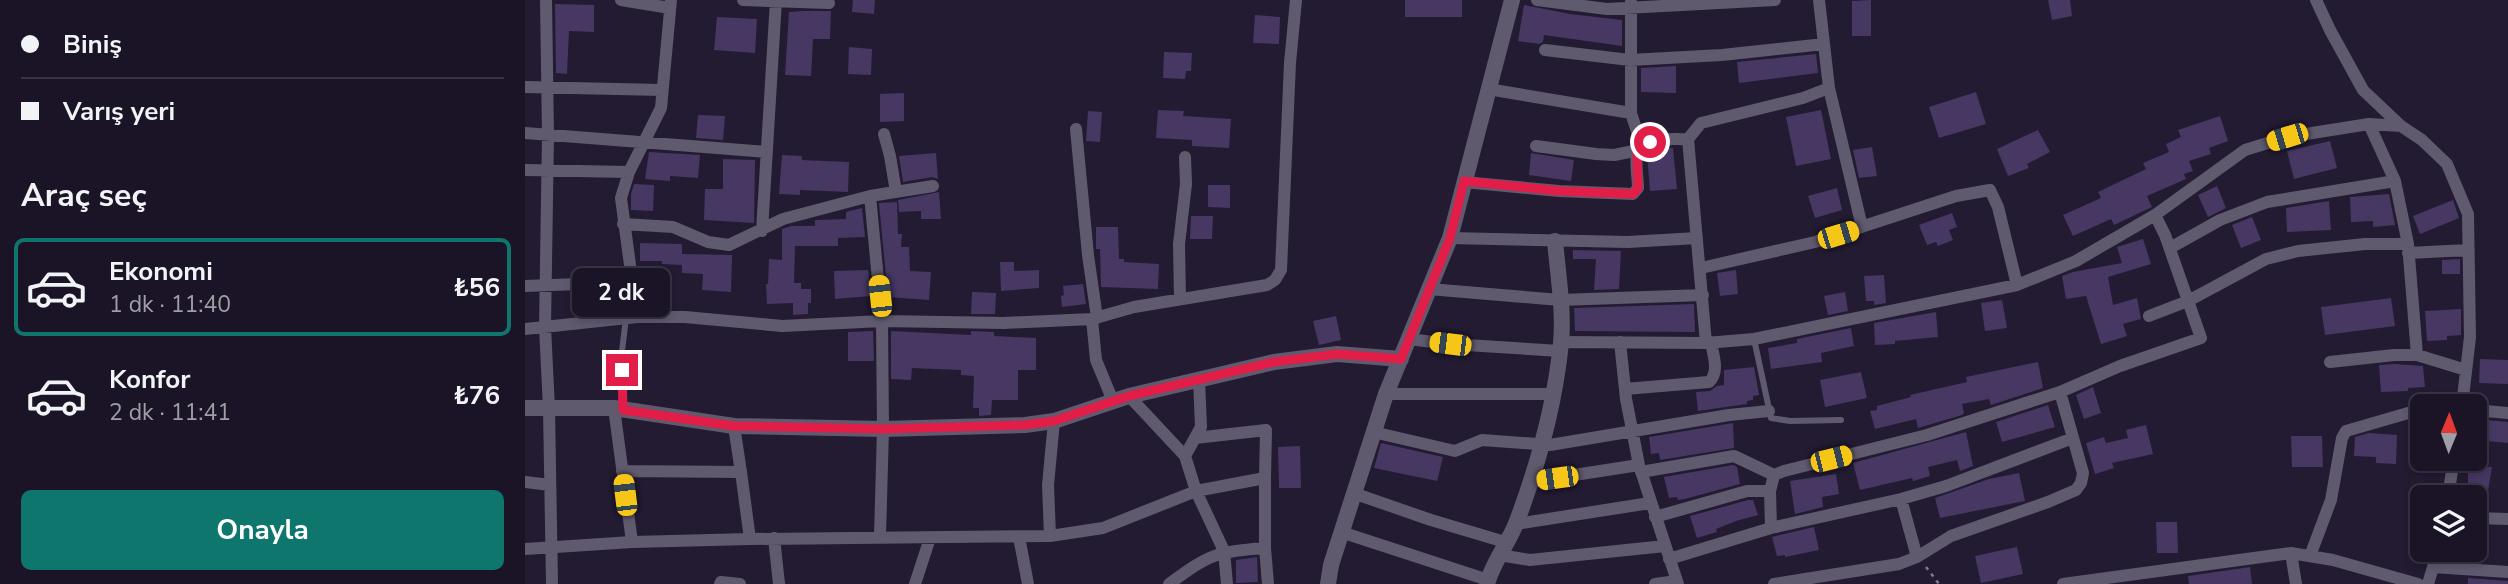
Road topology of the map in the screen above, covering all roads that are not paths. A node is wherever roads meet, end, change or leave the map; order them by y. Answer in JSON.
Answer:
{"nodes":[{"id":1,"x":546,"y":0,"type":"edge"},
{"id":2,"x":621,"y":0,"type":"edge"},
{"id":3,"x":743,"y":0,"type":"edge"},
{"id":4,"x":1296,"y":0,"type":"edge"},
{"id":5,"x":1512,"y":0,"type":"edge"},
{"id":6,"x":1537,"y":0,"type":"edge"},
{"id":7,"x":1775,"y":0,"type":"edge"},
{"id":8,"x":1819,"y":0,"type":"edge"},
{"id":9,"x":2316,"y":0,"type":"edge"},
{"id":10,"x":776,"y":1,"type":"edge"},
{"id":11,"x":829,"y":3,"type":"dead end"},
{"id":12,"x":670,"y":4,"type":"edge"},
{"id":13,"x":1630,"y":4,"type":"edge"},
{"id":14,"x":1824,"y":44,"type":"junction"},
{"id":15,"x":1545,"y":50,"type":"dead end"},
{"id":16,"x":1630,"y":60,"type":"junction"},
{"id":17,"x":525,"y":87,"type":"edge"},
{"id":18,"x":547,"y":88,"type":"junction"},
{"id":19,"x":1829,"y":88,"type":"junction"},
{"id":20,"x":1488,"y":89,"type":"junction"},
{"id":21,"x":662,"y":90,"type":"junction"},
{"id":22,"x":1631,"y":113,"type":"junction"},
{"id":23,"x":2369,"y":124,"type":"junction"},
{"id":24,"x":2401,"y":126,"type":"junction"},
{"id":25,"x":1076,"y":129,"type":"dead end"},
{"id":26,"x":525,"y":133,"type":"edge"},
{"id":27,"x":884,"y":134,"type":"dead end"},
{"id":28,"x":548,"y":135,"type":"junction"},
{"id":29,"x":1688,"y":139,"type":"junction"},
{"id":30,"x":644,"y":142,"type":"junction"},
{"id":31,"x":1536,"y":146,"type":"dead end"},
{"id":32,"x":1641,"y":148,"type":"junction"},
{"id":33,"x":767,"y":152,"type":"junction"},
{"id":34,"x":1185,"y":157,"type":"dead end"},
{"id":35,"x":525,"y":170,"type":"edge"},
{"id":36,"x":547,"y":171,"type":"junction"},
{"id":37,"x":629,"y":172,"type":"junction"},
{"id":38,"x":1464,"y":181,"type":"junction"},
{"id":39,"x":2395,"y":181,"type":"junction"},
{"id":40,"x":933,"y":186,"type":"dead end"},
{"id":41,"x":896,"y":192,"type":"junction"},
{"id":42,"x":870,"y":196,"type":"junction"},
{"id":43,"x":2155,"y":215,"type":"junction"},
{"id":44,"x":623,"y":224,"type":"junction"},
{"id":45,"x":1862,"y":227,"type":"junction"},
{"id":46,"x":762,"y":231,"type":"junction"},
{"id":47,"x":1450,"y":238,"type":"junction"},
{"id":48,"x":1697,"y":238,"type":"junction"},
{"id":49,"x":1555,"y":241,"type":"junction"},
{"id":50,"x":2170,"y":248,"type":"junction"},
{"id":51,"x":2408,"y":248,"type":"junction"},
{"id":52,"x":2468,"y":250,"type":"junction"},
{"id":53,"x":1701,"y":268,"type":"junction"},
{"id":54,"x":633,"y":282,"type":"junction"},
{"id":55,"x":2017,"y":285,"type":"junction"},
{"id":56,"x":525,"y":286,"type":"edge"},
{"id":57,"x":545,"y":286,"type":"junction"},
{"id":58,"x":1429,"y":289,"type":"junction"},
{"id":59,"x":1703,"y":295,"type":"junction"},
{"id":60,"x":1180,"y":299,"type":"junction"},
{"id":61,"x":1560,"y":300,"type":"junction"},
{"id":62,"x":2188,"y":301,"type":"junction"},
{"id":63,"x":2149,"y":316,"type":"dead end"},
{"id":64,"x":632,"y":317,"type":"junction"},
{"id":65,"x":1095,"y":319,"type":"junction"},
{"id":66,"x":882,"y":321,"type":"junction"},
{"id":67,"x":545,"y":327,"type":"junction"},
{"id":68,"x":525,"y":329,"type":"edge"},
{"id":69,"x":1408,"y":339,"type":"junction"},
{"id":70,"x":1754,"y":339,"type":"junction"},
{"id":71,"x":1620,"y":341,"type":"junction"},
{"id":72,"x":1709,"y":342,"type":"junction"},
{"id":73,"x":1560,"y":347,"type":"junction"},
{"id":74,"x":2417,"y":355,"type":"junction"},
{"id":75,"x":1401,"y":359,"type":"junction"},
{"id":76,"x":2330,"y":362,"type":"dead end"},
{"id":77,"x":2466,"y":370,"type":"junction"},
{"id":78,"x":1199,"y":380,"type":"junction"},
{"id":79,"x":1625,"y":389,"type":"junction"},
{"id":80,"x":2060,"y":392,"type":"junction"},
{"id":81,"x":1386,"y":394,"type":"junction"},
{"id":82,"x":1553,"y":394,"type":"junction"},
{"id":83,"x":2463,"y":394,"type":"edge"},
{"id":84,"x":1129,"y":396,"type":"junction"},
{"id":85,"x":1113,"y":401,"type":"junction"},
{"id":86,"x":525,"y":408,"type":"edge"},
{"id":87,"x":549,"y":408,"type":"junction"},
{"id":88,"x":618,"y":409,"type":"junction"},
{"id":89,"x":1769,"y":411,"type":"junction"},
{"id":90,"x":2487,"y":411,"type":"edge"},
{"id":91,"x":2410,"y":412,"type":"edge"},
{"id":92,"x":2508,"y":413,"type":"edge"},
{"id":93,"x":1841,"y":420,"type":"dead end"},
{"id":94,"x":1054,"y":421,"type":"junction"},
{"id":95,"x":734,"y":426,"type":"junction"},
{"id":96,"x":883,"y":429,"type":"junction"},
{"id":97,"x":1631,"y":431,"type":"junction"},
{"id":98,"x":1373,"y":432,"type":"junction"},
{"id":99,"x":1195,"y":438,"type":"junction"},
{"id":100,"x":2073,"y":438,"type":"junction"},
{"id":101,"x":1541,"y":443,"type":"junction"},
{"id":102,"x":1185,"y":456,"type":"junction"},
{"id":103,"x":1640,"y":469,"type":"junction"},
{"id":104,"x":622,"y":471,"type":"junction"},
{"id":105,"x":741,"y":472,"type":"junction"},
{"id":106,"x":1775,"y":475,"type":"junction"},
{"id":107,"x":1265,"y":478,"type":"junction"},
{"id":108,"x":525,"y":482,"type":"edge"},
{"id":109,"x":1529,"y":482,"type":"junction"},
{"id":110,"x":551,"y":485,"type":"junction"},
{"id":111,"x":1196,"y":491,"type":"junction"},
{"id":112,"x":1770,"y":491,"type":"junction"},
{"id":113,"x":1353,"y":493,"type":"junction"},
{"id":114,"x":1901,"y":499,"type":"junction"},
{"id":115,"x":1650,"y":503,"type":"junction"},
{"id":116,"x":1655,"y":517,"type":"junction"},
{"id":117,"x":2487,"y":518,"type":"edge"},
{"id":118,"x":2508,"y":519,"type":"edge"},
{"id":119,"x":1516,"y":524,"type":"junction"},
{"id":120,"x":1771,"y":528,"type":"junction"},
{"id":121,"x":1341,"y":532,"type":"junction"},
{"id":122,"x":880,"y":536,"type":"junction"},
{"id":123,"x":1050,"y":536,"type":"junction"},
{"id":124,"x":1019,"y":537,"type":"junction"},
{"id":125,"x":773,"y":538,"type":"junction"},
{"id":126,"x":930,"y":538,"type":"junction"},
{"id":127,"x":750,"y":539,"type":"junction"},
{"id":128,"x":632,"y":542,"type":"junction"},
{"id":129,"x":1665,"y":546,"type":"junction"},
{"id":130,"x":552,"y":548,"type":"junction"},
{"id":131,"x":1265,"y":548,"type":"junction"},
{"id":132,"x":1502,"y":548,"type":"junction"},
{"id":133,"x":525,"y":549,"type":"edge"},
{"id":134,"x":1224,"y":551,"type":"junction"},
{"id":135,"x":2291,"y":553,"type":"junction"},
{"id":136,"x":2310,"y":556,"type":"junction"},
{"id":137,"x":1917,"y":557,"type":"junction"},
{"id":138,"x":1669,"y":559,"type":"junction"},
{"id":139,"x":2435,"y":562,"type":"edge"},
{"id":140,"x":2433,"y":568,"type":"junction"},
{"id":141,"x":2508,"y":572,"type":"edge"},
{"id":142,"x":1487,"y":582,"type":"edge"},
{"id":143,"x":1677,"y":583,"type":"edge"},
{"id":144,"x":552,"y":584,"type":"edge"},
{"id":145,"x":720,"y":584,"type":"edge"},
{"id":146,"x":740,"y":584,"type":"edge"},
{"id":147,"x":779,"y":584,"type":"edge"},
{"id":148,"x":915,"y":584,"type":"edge"},
{"id":149,"x":1028,"y":584,"type":"edge"},
{"id":150,"x":1169,"y":584,"type":"edge"},
{"id":151,"x":1227,"y":584,"type":"edge"},
{"id":152,"x":1268,"y":584,"type":"edge"},
{"id":153,"x":1328,"y":584,"type":"edge"},
{"id":154,"x":1655,"y":584,"type":"edge"},
{"id":155,"x":1774,"y":584,"type":"edge"},
{"id":156,"x":2063,"y":584,"type":"edge"},
{"id":157,"x":2296,"y":584,"type":"edge"},
{"id":158,"x":2418,"y":584,"type":"edge"},
{"id":159,"x":2428,"y":584,"type":"edge"}],
"edges":[{"from":1,"to":18,"type":"street"},
{"from":2,"to":12,"type":"street"},
{"from":3,"to":10,"type":"street"},
{"from":4,"to":60,"type":"street"},
{"from":5,"to":20,"type":"street"},
{"from":6,"to":13,"type":"street"},
{"from":7,"to":13,"type":"street"},
{"from":8,"to":14,"type":"street"},
{"from":9,"to":24,"type":"street"},
{"from":10,"to":11,"type":"street"},
{"from":10,"to":33,"type":"street"},
{"from":12,"to":21,"type":"street"},
{"from":13,"to":16,"type":"street"},
{"from":14,"to":16,"type":"street"},
{"from":14,"to":19,"type":"street"},
{"from":15,"to":16,"type":"street"},
{"from":16,"to":22,"type":"street"},
{"from":17,"to":18,"type":"street"},
{"from":18,"to":21,"type":"street"},
{"from":18,"to":28,"type":"street"},
{"from":19,"to":29,"type":"street"},
{"from":19,"to":45,"type":"street"},
{"from":20,"to":22,"type":"street"},
{"from":20,"to":38,"type":"street"},
{"from":21,"to":30,"type":"street"},
{"from":22,"to":32,"type":"street"},
{"from":23,"to":24,"type":"street"},
{"from":23,"to":39,"type":"street"},
{"from":23,"to":43,"type":"street"},
{"from":24,"to":52,"type":"street"},
{"from":25,"to":65,"type":"street"},
{"from":26,"to":28,"type":"street"},
{"from":27,"to":41,"type":"street"},
{"from":28,"to":30,"type":"street"},
{"from":28,"to":36,"type":"street"},
{"from":29,"to":32,"type":"street"},
{"from":29,"to":48,"type":"street"},
{"from":30,"to":33,"type":"street"},
{"from":30,"to":37,"type":"street"},
{"from":31,"to":32,"type":"street"},
{"from":32,"to":38,"type":"street"},
{"from":33,"to":46,"type":"street"},
{"from":34,"to":60,"type":"street"},
{"from":35,"to":36,"type":"street"},
{"from":36,"to":37,"type":"street"},
{"from":36,"to":57,"type":"street"},
{"from":37,"to":44,"type":"street"},
{"from":38,"to":47,"type":"street"},
{"from":39,"to":50,"type":"street"},
{"from":39,"to":51,"type":"street"},
{"from":40,"to":41,"type":"street"},
{"from":41,"to":42,"type":"street"},
{"from":42,"to":46,"type":"street"},
{"from":42,"to":66,"type":"street"},
{"from":43,"to":50,"type":"street"},
{"from":43,"to":55,"type":"street"},
{"from":44,"to":46,"type":"street"},
{"from":44,"to":54,"type":"street"},
{"from":45,"to":53,"type":"street"},
{"from":45,"to":55,"type":"street"},
{"from":47,"to":49,"type":"street"},
{"from":47,"to":58,"type":"street"},
{"from":48,"to":49,"type":"street"},
{"from":48,"to":53,"type":"street"},
{"from":49,"to":61,"type":"street"},
{"from":50,"to":62,"type":"street"},
{"from":51,"to":52,"type":"street"},
{"from":51,"to":62,"type":"street"},
{"from":51,"to":74,"type":"street"},
{"from":52,"to":77,"type":"street"},
{"from":53,"to":59,"type":"street"},
{"from":54,"to":57,"type":"street"},
{"from":54,"to":64,"type":"street"},
{"from":55,"to":70,"type":"street"},
{"from":56,"to":57,"type":"street"},
{"from":57,"to":67,"type":"street"},
{"from":58,"to":61,"type":"street"},
{"from":58,"to":69,"type":"street"},
{"from":59,"to":61,"type":"street"},
{"from":59,"to":72,"type":"street"},
{"from":60,"to":65,"type":"street"},
{"from":61,"to":73,"type":"street"},
{"from":62,"to":63,"type":"street"},
{"from":62,"to":80,"type":"street"},
{"from":64,"to":66,"type":"street"},
{"from":64,"to":67,"type":"street"},
{"from":64,"to":88,"type":"lane"},
{"from":65,"to":66,"type":"street"},
{"from":65,"to":85,"type":"street"},
{"from":66,"to":96,"type":"street"},
{"from":67,"to":68,"type":"street"},
{"from":67,"to":87,"type":"street"},
{"from":69,"to":73,"type":"street"},
{"from":69,"to":75,"type":"street"},
{"from":70,"to":72,"type":"street"},
{"from":70,"to":89,"type":"lane"},
{"from":71,"to":72,"type":"street"},
{"from":71,"to":73,"type":"street"},
{"from":71,"to":79,"type":"street"},
{"from":72,"to":79,"type":"street"},
{"from":73,"to":82,"type":"street"},
{"from":74,"to":76,"type":"street"},
{"from":74,"to":77,"type":"street"},
{"from":75,"to":78,"type":"street"},
{"from":75,"to":81,"type":"street"},
{"from":77,"to":83,"type":"street"},
{"from":78,"to":84,"type":"street"},
{"from":78,"to":99,"type":"street"},
{"from":79,"to":97,"type":"street"},
{"from":80,"to":100,"type":"street"},
{"from":80,"to":106,"type":"street"},
{"from":81,"to":82,"type":"street"},
{"from":81,"to":98,"type":"street"},
{"from":82,"to":101,"type":"street"},
{"from":84,"to":85,"type":"street"},
{"from":84,"to":102,"type":"street"},
{"from":85,"to":94,"type":"street"},
{"from":86,"to":87,"type":"street"},
{"from":87,"to":88,"type":"street"},
{"from":87,"to":110,"type":"street"},
{"from":88,"to":95,"type":"street"},
{"from":88,"to":104,"type":"street"},
{"from":89,"to":93,"type":"lane"},
{"from":89,"to":97,"type":"street"},
{"from":90,"to":92,"type":"street"},
{"from":91,"to":136,"type":"street"},
{"from":94,"to":96,"type":"street"},
{"from":94,"to":123,"type":"street"},
{"from":95,"to":96,"type":"street"},
{"from":95,"to":105,"type":"street"},
{"from":96,"to":122,"type":"street"},
{"from":97,"to":101,"type":"street"},
{"from":97,"to":103,"type":"street"},
{"from":98,"to":101,"type":"street"},
{"from":98,"to":113,"type":"street"},
{"from":99,"to":102,"type":"street"},
{"from":99,"to":107,"type":"street"},
{"from":100,"to":114,"type":"street"},
{"from":100,"to":137,"type":"street"},
{"from":101,"to":109,"type":"street"},
{"from":102,"to":111,"type":"street"},
{"from":103,"to":106,"type":"street"},
{"from":103,"to":109,"type":"street"},
{"from":103,"to":115,"type":"street"},
{"from":104,"to":105,"type":"street"},
{"from":104,"to":128,"type":"street"},
{"from":105,"to":127,"type":"street"},
{"from":106,"to":112,"type":"street"},
{"from":107,"to":111,"type":"street"},
{"from":107,"to":131,"type":"street"},
{"from":108,"to":110,"type":"street"},
{"from":109,"to":119,"type":"street"},
{"from":110,"to":130,"type":"street"},
{"from":111,"to":123,"type":"street"},
{"from":111,"to":134,"type":"street"},
{"from":112,"to":116,"type":"street"},
{"from":112,"to":120,"type":"street"},
{"from":113,"to":121,"type":"street"},
{"from":113,"to":132,"type":"street"},
{"from":114,"to":120,"type":"street"},
{"from":114,"to":137,"type":"street"},
{"from":115,"to":116,"type":"street"},
{"from":115,"to":119,"type":"street"},
{"from":116,"to":129,"type":"street"},
{"from":117,"to":118,"type":"street"},
{"from":119,"to":132,"type":"street"},
{"from":120,"to":138,"type":"street"},
{"from":121,"to":142,"type":"street"},
{"from":121,"to":153,"type":"street"},
{"from":122,"to":125,"type":"street"},
{"from":122,"to":126,"type":"street"},
{"from":123,"to":124,"type":"street"},
{"from":124,"to":126,"type":"street"},
{"from":124,"to":149,"type":"street"},
{"from":125,"to":127,"type":"street"},
{"from":125,"to":147,"type":"street"},
{"from":126,"to":148,"type":"street"},
{"from":127,"to":128,"type":"street"},
{"from":128,"to":130,"type":"street"},
{"from":129,"to":132,"type":"street"},
{"from":129,"to":138,"type":"street"},
{"from":130,"to":133,"type":"street"},
{"from":130,"to":144,"type":"street"},
{"from":131,"to":134,"type":"street"},
{"from":131,"to":152,"type":"street"},
{"from":132,"to":142,"type":"street"},
{"from":134,"to":150,"type":"street"},
{"from":134,"to":151,"type":"street"},
{"from":135,"to":136,"type":"street"},
{"from":135,"to":156,"type":"street"},
{"from":135,"to":157,"type":"street"},
{"from":136,"to":158,"type":"street"},
{"from":137,"to":155,"type":"street"},
{"from":138,"to":143,"type":"street"},
{"from":139,"to":140,"type":"street"},
{"from":140,"to":141,"type":"street"},
{"from":140,"to":159,"type":"street"},
{"from":143,"to":154,"type":"street"},
{"from":145,"to":146,"type":"street"}]}
